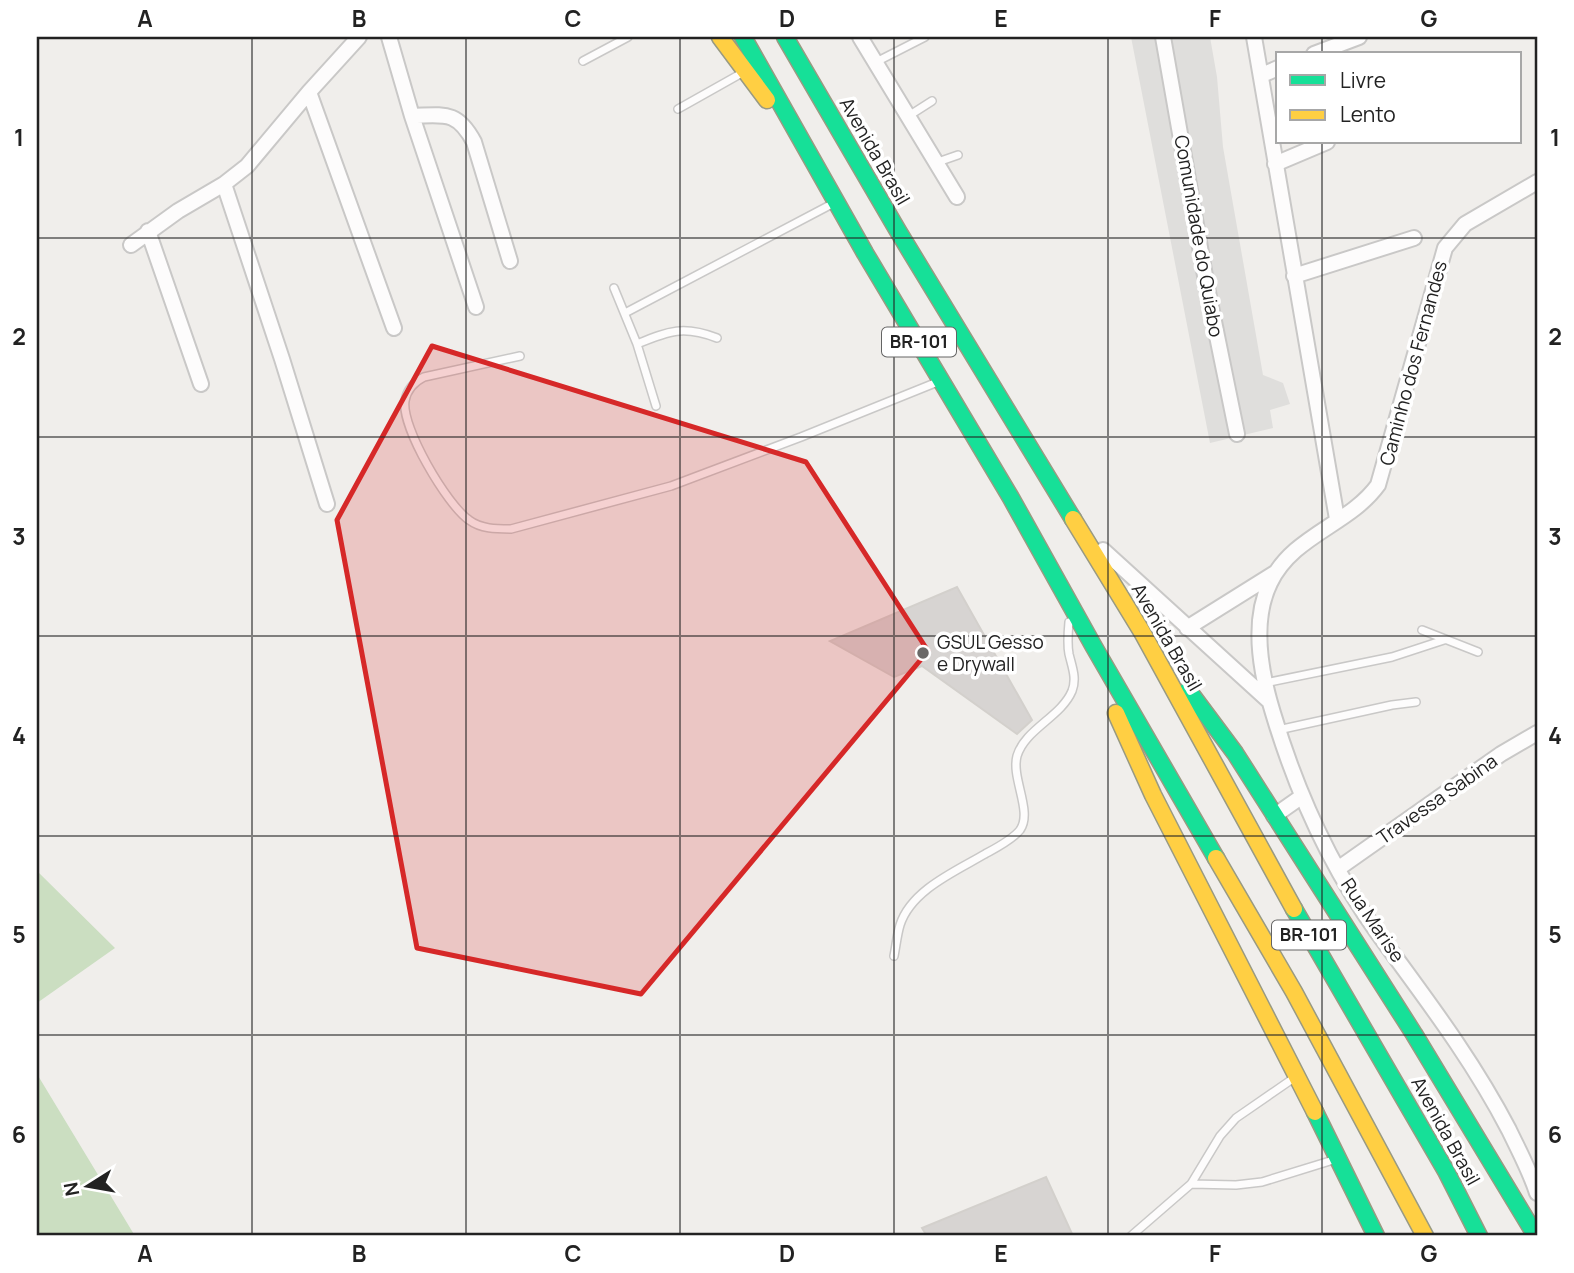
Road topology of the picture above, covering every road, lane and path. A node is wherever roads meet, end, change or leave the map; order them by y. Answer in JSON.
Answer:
{"nodes":[{"id":1,"x":359,"y":37,"type":"edge"},
{"id":2,"x":389,"y":37,"type":"edge"},
{"id":3,"x":628,"y":37,"type":"edge"},
{"id":4,"x":720,"y":37,"type":"edge"},
{"id":5,"x":743,"y":37,"type":"edge"},
{"id":6,"x":785,"y":37,"type":"edge"},
{"id":7,"x":793,"y":37,"type":"edge"},
{"id":8,"x":860,"y":37,"type":"edge"},
{"id":9,"x":925,"y":37,"type":"edge"},
{"id":10,"x":1163,"y":37,"type":"edge"},
{"id":11,"x":1254,"y":37,"type":"edge"},
{"id":12,"x":1359,"y":37,"type":"edge"},
{"id":13,"x":1319,"y":52,"type":"edge"},
{"id":14,"x":583,"y":61,"type":"dead end"},
{"id":15,"x":875,"y":62,"type":"junction"},
{"id":16,"x":803,"y":68,"type":"junction"},
{"id":17,"x":1276,"y":69,"type":"edge"},
{"id":18,"x":745,"y":71,"type":"junction"},
{"id":19,"x":1262,"y":75,"type":"junction"},
{"id":20,"x":309,"y":92,"type":"junction"},
{"id":21,"x":932,"y":101,"type":"dead end"},
{"id":22,"x":678,"y":109,"type":"dead end"},
{"id":23,"x":411,"y":116,"type":"junction"},
{"id":24,"x":906,"y":117,"type":"junction"},
{"id":25,"x":1322,"y":144,"type":"edge"},
{"id":26,"x":958,"y":155,"type":"dead end"},
{"id":27,"x":813,"y":160,"type":"junction"},
{"id":28,"x":934,"y":163,"type":"junction"},
{"id":29,"x":1275,"y":164,"type":"junction"},
{"id":30,"x":1537,"y":182,"type":"edge"},
{"id":31,"x":224,"y":184,"type":"junction"},
{"id":32,"x":957,"y":197,"type":"dead end"},
{"id":33,"x":837,"y":202,"type":"junction"},
{"id":34,"x":148,"y":230,"type":"junction"},
{"id":35,"x":1414,"y":237,"type":"dead end"},
{"id":36,"x":131,"y":245,"type":"dead end"},
{"id":37,"x":510,"y":261,"type":"dead end"},
{"id":38,"x":1294,"y":276,"type":"junction"},
{"id":39,"x":614,"y":288,"type":"dead end"},
{"id":40,"x":476,"y":307,"type":"dead end"},
{"id":41,"x":625,"y":313,"type":"junction"},
{"id":42,"x":394,"y":328,"type":"dead end"},
{"id":43,"x":717,"y":338,"type":"dead end"},
{"id":44,"x":637,"y":344,"type":"junction"},
{"id":45,"x":520,"y":356,"type":"dead end"},
{"id":46,"x":942,"y":380,"type":"junction"},
{"id":47,"x":201,"y":384,"type":"dead end"},
{"id":48,"x":656,"y":406,"type":"dead end"},
{"id":49,"x":1237,"y":435,"type":"dead end"},
{"id":50,"x":327,"y":503,"type":"dead end"},
{"id":51,"x":1337,"y":519,"type":"junction"},
{"id":52,"x":1078,"y":527,"type":"junction"},
{"id":53,"x":1276,"y":572,"type":"junction"},
{"id":54,"x":1072,"y":604,"type":"junction"},
{"id":55,"x":1260,"y":626,"type":"joint"},
{"id":56,"x":1187,"y":628,"type":"junction"},
{"id":57,"x":1422,"y":630,"type":"dead end"},
{"id":58,"x":1142,"y":632,"type":"junction"},
{"id":59,"x":1444,"y":640,"type":"junction"},
{"id":60,"x":1094,"y":647,"type":"junction"},
{"id":61,"x":1478,"y":652,"type":"dead end"},
{"id":62,"x":1265,"y":683,"type":"junction"},
{"id":63,"x":1270,"y":702,"type":"junction"},
{"id":64,"x":1416,"y":702,"type":"dead end"},
{"id":65,"x":1278,"y":730,"type":"junction"},
{"id":66,"x":1537,"y":733,"type":"edge"},
{"id":67,"x":1301,"y":797,"type":"junction"},
{"id":68,"x":1274,"y":816,"type":"junction"},
{"id":69,"x":1339,"y":868,"type":"junction"},
{"id":70,"x":894,"y":957,"type":"dead end"},
{"id":71,"x":1297,"y":1075,"type":"junction"},
{"id":72,"x":1338,"y":1159,"type":"junction"},
{"id":73,"x":1191,"y":1184,"type":"junction"},
{"id":74,"x":1537,"y":1193,"type":"edge"},
{"id":75,"x":1131,"y":1236,"type":"edge"},
{"id":76,"x":1376,"y":1236,"type":"edge"},
{"id":77,"x":1425,"y":1236,"type":"edge"},
{"id":78,"x":1479,"y":1236,"type":"edge"},
{"id":79,"x":1536,"y":1236,"type":"edge"}],
"edges":[{"from":1,"to":20,"type":"street"},
{"from":2,"to":23,"type":"street"},
{"from":3,"to":14,"type":"lane"},
{"from":4,"to":18,"type":"main road"},
{"from":5,"to":27,"type":"main road","number":"BR-101"},
{"from":6,"to":16,"type":"main road","name":"Avenida Brasil","number":"BR-101"},
{"from":7,"to":16,"type":"main road","name":"Avenida Brasil"},
{"from":8,"to":15,"type":"street"},
{"from":9,"to":15,"type":"lane"},
{"from":10,"to":49,"type":"street","name":"Comunidade do Quiabo"},
{"from":11,"to":19,"type":"street"},
{"from":12,"to":13,"type":"street"},
{"from":15,"to":24,"type":"street"},
{"from":16,"to":52,"type":"main road","name":"Avenida Brasil","number":"BR-101"},
{"from":17,"to":19,"type":"street"},
{"from":18,"to":22,"type":"lane"},
{"from":18,"to":27,"type":"main road"},
{"from":19,"to":29,"type":"street"},
{"from":20,"to":31,"type":"street"},
{"from":20,"to":42,"type":"street"},
{"from":21,"to":24,"type":"lane"},
{"from":23,"to":37,"type":"street"},
{"from":23,"to":40,"type":"street"},
{"from":24,"to":28,"type":"street"},
{"from":25,"to":29,"type":"street"},
{"from":26,"to":28,"type":"lane"},
{"from":27,"to":33,"type":"main road","number":"BR-101"},
{"from":28,"to":32,"type":"street"},
{"from":29,"to":38,"type":"street"},
{"from":30,"to":51,"type":"street","name":"Caminho dos Fernandes"},
{"from":31,"to":34,"type":"street"},
{"from":31,"to":50,"type":"street"},
{"from":33,"to":41,"type":"lane"},
{"from":33,"to":46,"type":"main road","number":"BR-101"},
{"from":34,"to":36,"type":"street"},
{"from":34,"to":47,"type":"street"},
{"from":35,"to":38,"type":"street"},
{"from":38,"to":51,"type":"street"},
{"from":39,"to":41,"type":"lane"},
{"from":41,"to":44,"type":"lane"},
{"from":43,"to":44,"type":"lane"},
{"from":44,"to":48,"type":"lane"},
{"from":45,"to":46,"type":"lane"},
{"from":46,"to":54,"type":"main road","number":"BR-101"},
{"from":51,"to":53,"type":"street","name":"Caminho dos Fernandes"},
{"from":52,"to":56,"type":"street"},
{"from":52,"to":58,"type":"main road","name":"Avenida Brasil","number":"BR-101"},
{"from":53,"to":55,"type":"street","name":"Caminho dos Fernandes"},
{"from":53,"to":56,"type":"street"},
{"from":54,"to":60,"type":"main road","number":"BR-101"},
{"from":54,"to":70,"type":"lane"},
{"from":55,"to":62,"type":"street","name":"Rua Marise"},
{"from":56,"to":63,"type":"street"},
{"from":57,"to":59,"type":"lane"},
{"from":58,"to":68,"type":"main road"},
{"from":58,"to":78,"type":"main road","name":"Avenida Brasil","number":"BR-101"},
{"from":59,"to":61,"type":"lane"},
{"from":59,"to":62,"type":"lane"},
{"from":60,"to":71,"type":"main road"},
{"from":60,"to":77,"type":"main road","number":"BR-101"},
{"from":62,"to":63,"type":"street","name":"Rua Marise"},
{"from":63,"to":65,"type":"street","name":"Rua Marise"},
{"from":64,"to":65,"type":"lane"},
{"from":65,"to":67,"type":"street","name":"Rua Marise"},
{"from":66,"to":69,"type":"street","name":"Travessa Sabina"},
{"from":67,"to":68,"type":"street"},
{"from":67,"to":69,"type":"street","name":"Rua Marise"},
{"from":68,"to":79,"type":"main road"},
{"from":69,"to":74,"type":"street","name":"Rua Marise"},
{"from":71,"to":72,"type":"main road"},
{"from":71,"to":73,"type":"lane"},
{"from":72,"to":73,"type":"lane"},
{"from":72,"to":76,"type":"main road"},
{"from":73,"to":75,"type":"lane"}]}
